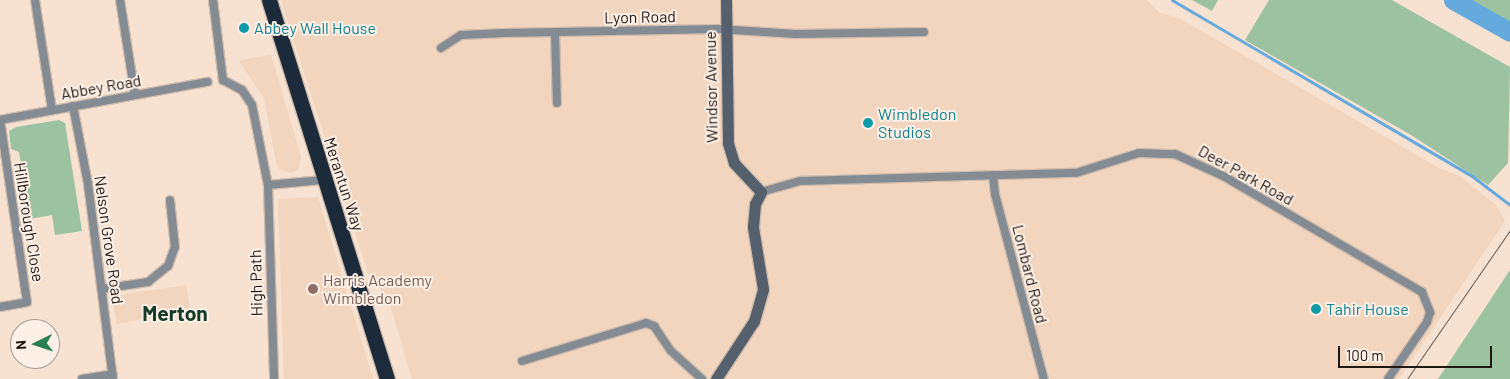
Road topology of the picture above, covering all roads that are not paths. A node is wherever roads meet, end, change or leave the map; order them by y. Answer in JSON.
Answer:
{"nodes":[{"id":1,"x":35,"y":0,"type":"edge"},
{"id":2,"x":120,"y":0,"type":"edge"},
{"id":3,"x":213,"y":0,"type":"edge"},
{"id":4,"x":268,"y":0,"type":"edge"},
{"id":5,"x":726,"y":0,"type":"edge"},
{"id":6,"x":726,"y":31,"type":"junction"},
{"id":7,"x":555,"y":32,"type":"junction"},
{"id":8,"x":924,"y":32,"type":"dead end"},
{"id":9,"x":441,"y":48,"type":"dead end"},
{"id":10,"x":208,"y":82,"type":"dead end"},
{"id":11,"x":135,"y":95,"type":"junction"},
{"id":12,"x":557,"y":103,"type":"dead end"},
{"id":13,"x":73,"y":106,"type":"junction"},
{"id":14,"x":52,"y":110,"type":"junction"},
{"id":15,"x":0,"y":120,"type":"edge"},
{"id":16,"x":993,"y":175,"type":"junction"},
{"id":17,"x":323,"y":180,"type":"junction"},
{"id":18,"x":268,"y":185,"type":"junction"},
{"id":19,"x":761,"y":192,"type":"junction"},
{"id":20,"x":170,"y":200,"type":"dead end"},
{"id":21,"x":102,"y":289,"type":"junction"},
{"id":22,"x":0,"y":307,"type":"edge"},
{"id":23,"x":522,"y":361,"type":"dead end"},
{"id":24,"x":113,"y":376,"type":"edge"},
{"id":25,"x":82,"y":379,"type":"edge"},
{"id":26,"x":274,"y":379,"type":"edge"},
{"id":27,"x":387,"y":379,"type":"edge"},
{"id":28,"x":702,"y":379,"type":"edge"},
{"id":29,"x":716,"y":379,"type":"edge"},
{"id":30,"x":1044,"y":379,"type":"edge"},
{"id":31,"x":1388,"y":379,"type":"edge"}],
"edges":[{"from":1,"to":14,"type":"street"},
{"from":2,"to":11,"type":"street"},
{"from":3,"to":18,"type":"street","name":"High Path"},
{"from":4,"to":17,"type":"highway","name":"Merantun Way"},
{"from":5,"to":6,"type":"street","name":"Windsor Avenue"},
{"from":6,"to":7,"type":"street","name":"Lyon Road"},
{"from":6,"to":8,"type":"street","name":"Lyon Road"},
{"from":6,"to":19,"type":"street","name":"Windsor Avenue"},
{"from":7,"to":9,"type":"street","name":"Lyon Road"},
{"from":7,"to":12,"type":"street"},
{"from":10,"to":11,"type":"street","name":"Abbey Road"},
{"from":11,"to":13,"type":"street","name":"Abbey Road"},
{"from":13,"to":14,"type":"street","name":"Abbey Road"},
{"from":13,"to":21,"type":"street","name":"Nelson Grove Road"},
{"from":14,"to":15,"type":"street","name":"Abbey Road"},
{"from":15,"to":22,"type":"street","name":"Hillborough Close"},
{"from":16,"to":19,"type":"street","name":"Deer Park Road"},
{"from":16,"to":30,"type":"street","name":"Lombard Road"},
{"from":16,"to":31,"type":"street","name":"Deer Park Road"},
{"from":17,"to":18,"type":"street"},
{"from":17,"to":27,"type":"highway","name":"Merantun Way"},
{"from":18,"to":26,"type":"street","name":"High Path"},
{"from":19,"to":29,"type":"street"},
{"from":20,"to":21,"type":"street"},
{"from":21,"to":24,"type":"street","name":"Nelson Grove Road"},
{"from":23,"to":28,"type":"street"},
{"from":24,"to":25,"type":"street"}]}
